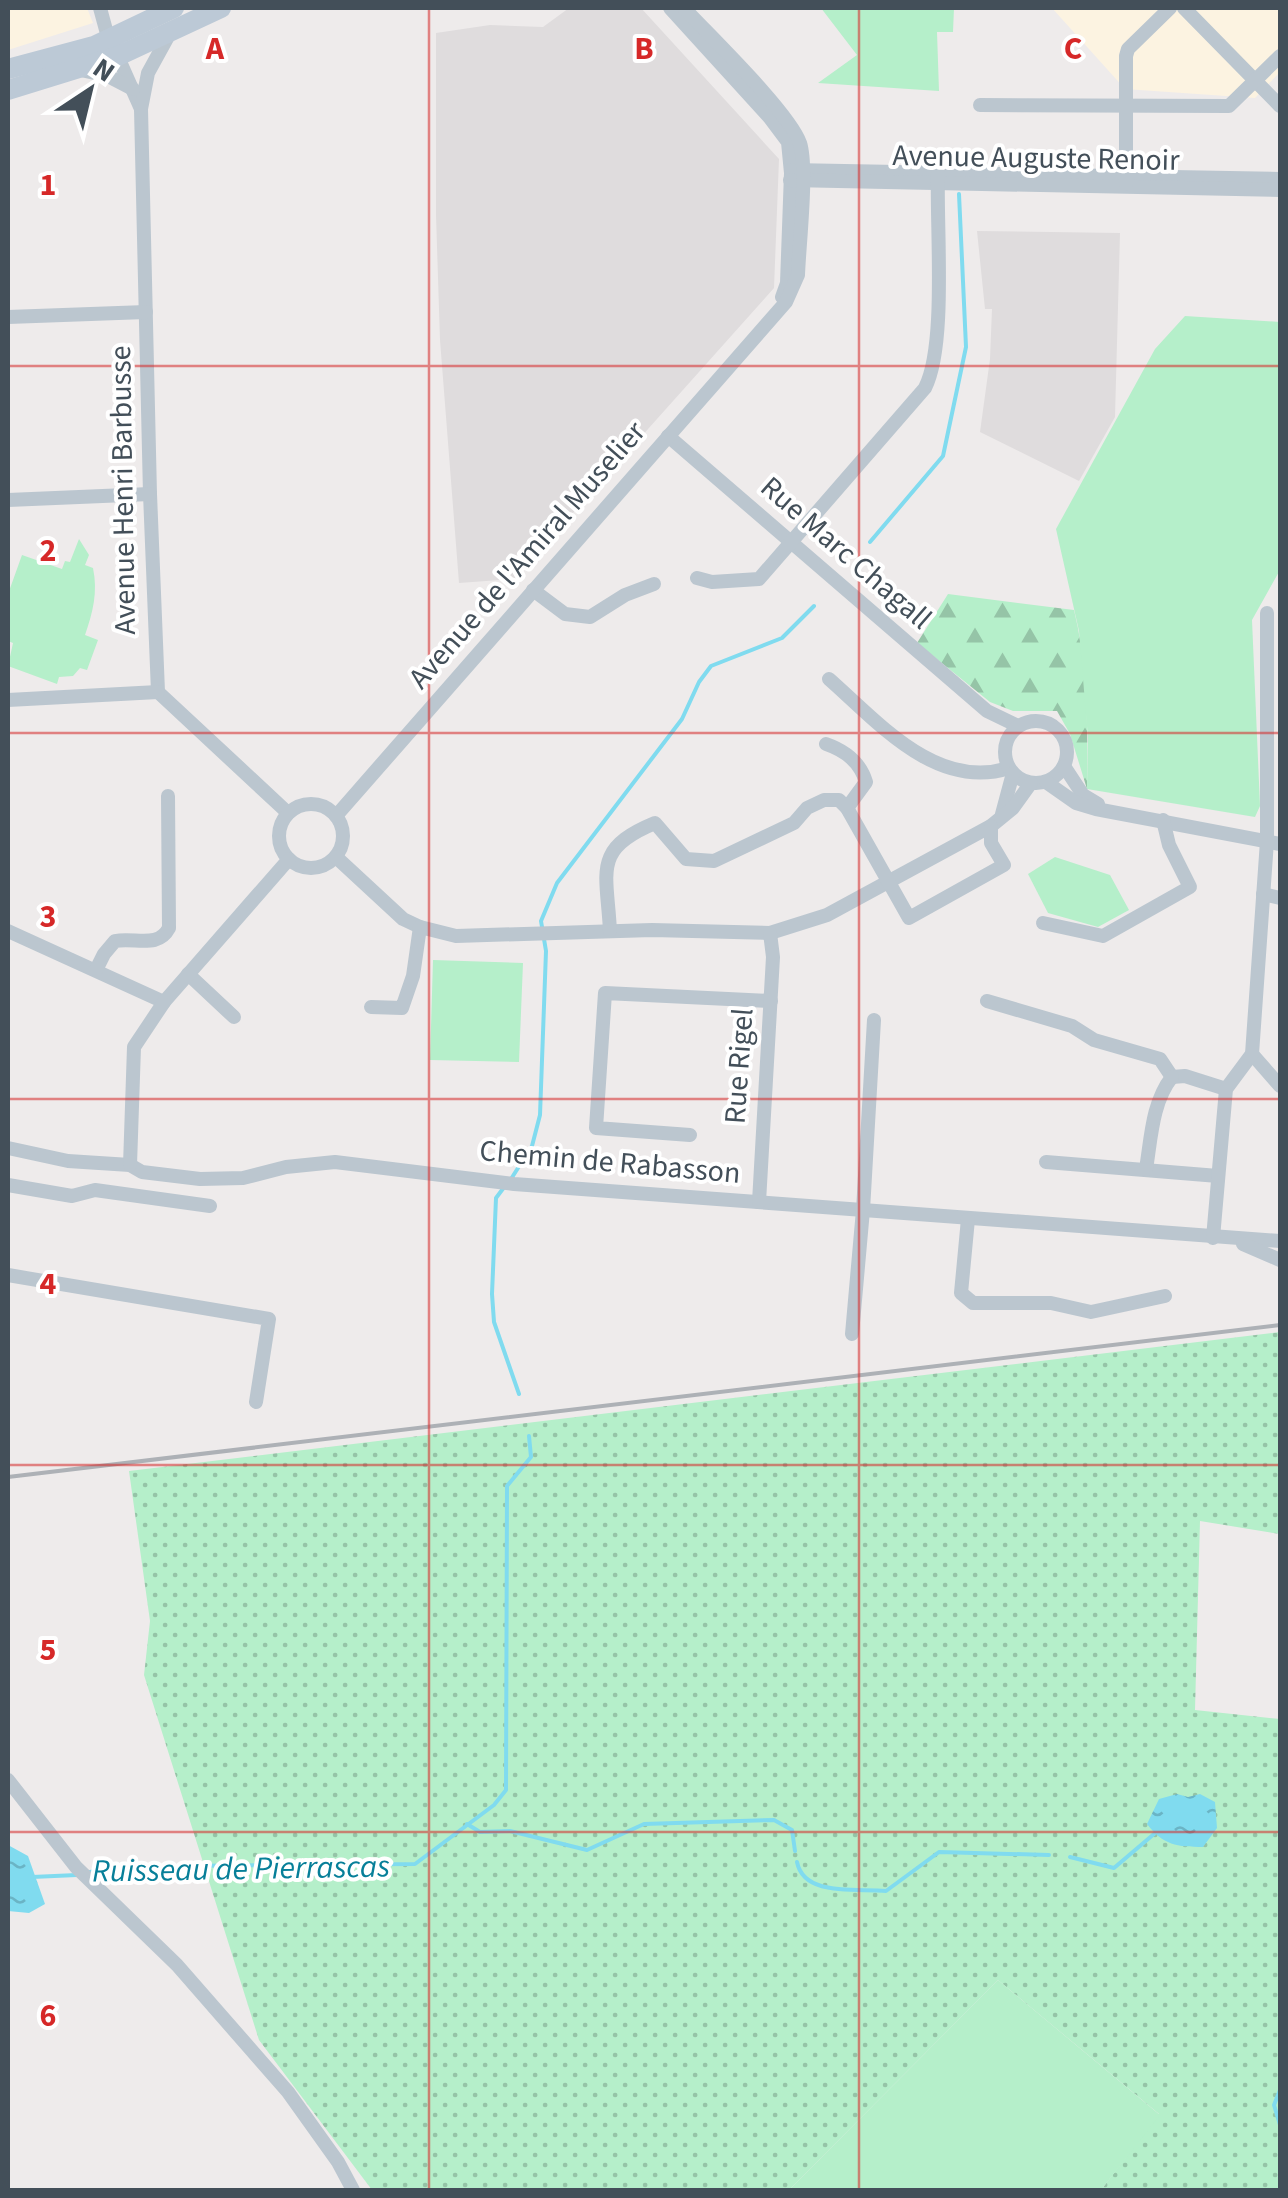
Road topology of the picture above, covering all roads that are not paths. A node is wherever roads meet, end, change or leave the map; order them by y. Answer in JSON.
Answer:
{"nodes":[{"id":1,"x":174,"y":8,"type":"edge"},
{"id":2,"x":221,"y":8,"type":"edge"},
{"id":3,"x":670,"y":8,"type":"edge"},
{"id":4,"x":684,"y":8,"type":"edge"},
{"id":5,"x":1170,"y":8,"type":"edge"},
{"id":6,"x":1184,"y":8,"type":"edge"},
{"id":7,"x":101,"y":10,"type":"edge"},
{"id":8,"x":171,"y":32,"type":"junction"},
{"id":9,"x":121,"y":44,"type":"junction"},
{"id":10,"x":1280,"y":56,"type":"edge"},
{"id":11,"x":8,"y":69,"type":"edge"},
{"id":12,"x":81,"y":70,"type":"junction"},
{"id":13,"x":148,"y":73,"type":"junction"},
{"id":14,"x":1256,"y":81,"type":"junction"},
{"id":15,"x":8,"y":90,"type":"edge"},
{"id":16,"x":133,"y":90,"type":"junction"},
{"id":17,"x":980,"y":105,"type":"dead end"},
{"id":18,"x":1280,"y":106,"type":"edge"},
{"id":19,"x":1125,"y":107,"type":"junction"},
{"id":20,"x":141,"y":110,"type":"junction"},
{"id":21,"x":796,"y":175,"type":"junction"},
{"id":22,"x":938,"y":179,"type":"junction"},
{"id":23,"x":1280,"y":179,"type":"edge"},
{"id":24,"x":1126,"y":182,"type":"junction"},
{"id":25,"x":1280,"y":190,"type":"edge"},
{"id":26,"x":146,"y":312,"type":"junction"},
{"id":27,"x":8,"y":317,"type":"edge"},
{"id":28,"x":668,"y":436,"type":"junction"},
{"id":29,"x":150,"y":494,"type":"junction"},
{"id":30,"x":8,"y":500,"type":"edge"},
{"id":31,"x":793,"y":542,"type":"junction"},
{"id":32,"x":696,"y":578,"type":"dead end"},
{"id":33,"x":654,"y":584,"type":"dead end"},
{"id":34,"x":533,"y":590,"type":"junction"},
{"id":35,"x":1267,"y":613,"type":"dead end"},
{"id":36,"x":829,"y":678,"type":"dead end"},
{"id":37,"x":158,"y":692,"type":"junction"},
{"id":38,"x":8,"y":700,"type":"edge"},
{"id":39,"x":987,"y":711,"type":"junction"},
{"id":40,"x":1018,"y":726,"type":"junction"},
{"id":41,"x":1007,"y":740,"type":"junction"},
{"id":42,"x":826,"y":744,"type":"dead end"},
{"id":43,"x":1064,"y":766,"type":"junction"},
{"id":44,"x":1011,"y":771,"type":"junction"},
{"id":45,"x":1038,"y":782,"type":"junction"},
{"id":46,"x":168,"y":796,"type":"dead end"},
{"id":47,"x":848,"y":808,"type":"junction"},
{"id":48,"x":1108,"y":809,"type":"junction"},
{"id":49,"x":288,"y":813,"type":"junction"},
{"id":50,"x":336,"y":816,"type":"junction"},
{"id":51,"x":1163,"y":820,"type":"junction"},
{"id":52,"x":995,"y":823,"type":"junction"},
{"id":53,"x":1274,"y":843,"type":"edge"},
{"id":54,"x":336,"y":857,"type":"junction"},
{"id":55,"x":289,"y":859,"type":"junction"},
{"id":56,"x":887,"y":881,"type":"junction"},
{"id":57,"x":1263,"y":894,"type":"junction"},
{"id":58,"x":1280,"y":898,"type":"edge"},
{"id":59,"x":1042,"y":923,"type":"dead end"},
{"id":60,"x":420,"y":927,"type":"junction"},
{"id":61,"x":610,"y":930,"type":"junction"},
{"id":62,"x":8,"y":931,"type":"edge"},
{"id":63,"x":770,"y":933,"type":"junction"},
{"id":64,"x":96,"y":970,"type":"junction"},
{"id":65,"x":188,"y":974,"type":"junction"},
{"id":66,"x":771,"y":1001,"type":"junction"},
{"id":67,"x":987,"y":1001,"type":"dead end"},
{"id":68,"x":164,"y":1002,"type":"junction"},
{"id":69,"x":372,"y":1007,"type":"dead end"},
{"id":70,"x":234,"y":1018,"type":"dead end"},
{"id":71,"x":874,"y":1020,"type":"dead end"},
{"id":72,"x":1252,"y":1054,"type":"junction"},
{"id":73,"x":1172,"y":1078,"type":"junction"},
{"id":74,"x":1280,"y":1086,"type":"edge"},
{"id":75,"x":1226,"y":1090,"type":"junction"},
{"id":76,"x":690,"y":1135,"type":"dead end"},
{"id":77,"x":8,"y":1148,"type":"edge"},
{"id":78,"x":1046,"y":1162,"type":"dead end"},
{"id":79,"x":130,"y":1165,"type":"junction"},
{"id":80,"x":1146,"y":1169,"type":"junction"},
{"id":81,"x":1218,"y":1176,"type":"junction"},
{"id":82,"x":8,"y":1186,"type":"edge"},
{"id":83,"x":760,"y":1202,"type":"junction"},
{"id":84,"x":210,"y":1206,"type":"dead end"},
{"id":85,"x":863,"y":1210,"type":"junction"},
{"id":86,"x":968,"y":1218,"type":"junction"},
{"id":87,"x":1213,"y":1238,"type":"junction"},
{"id":88,"x":1280,"y":1241,"type":"edge"},
{"id":89,"x":1280,"y":1260,"type":"edge"},
{"id":90,"x":8,"y":1276,"type":"edge"},
{"id":91,"x":1165,"y":1296,"type":"dead end"},
{"id":92,"x":852,"y":1334,"type":"dead end"},
{"id":93,"x":256,"y":1402,"type":"dead end"},
{"id":94,"x":8,"y":1780,"type":"edge"},
{"id":95,"x":354,"y":2190,"type":"edge"}],
"edges":[{"from":1,"to":9,"type":"main road"},
{"from":2,"to":8,"type":"main road"},
{"from":3,"to":21,"type":"street"},
{"from":4,"to":21,"type":"street"},
{"from":5,"to":19,"type":"street"},
{"from":6,"to":14,"type":"street"},
{"from":7,"to":9,"type":"street"},
{"from":8,"to":9,"type":"main road"},
{"from":8,"to":13,"type":"street","name":"Avenue Henri Barbusse"},
{"from":9,"to":11,"type":"main road"},
{"from":9,"to":12,"type":"main road"},
{"from":9,"to":13,"type":"street"},
{"from":9,"to":16,"type":"street","name":"Avenue Henri Barbusse"},
{"from":10,"to":14,"type":"street"},
{"from":12,"to":15,"type":"main road"},
{"from":12,"to":16,"type":"street"},
{"from":13,"to":20,"type":"street","name":"Avenue Henri Barbusse"},
{"from":14,"to":18,"type":"street"},
{"from":14,"to":19,"type":"street"},
{"from":16,"to":20,"type":"street","name":"Avenue Henri Barbusse"},
{"from":17,"to":19,"type":"street"},
{"from":19,"to":24,"type":"street"},
{"from":20,"to":26,"type":"street","name":"Avenue Henri Barbusse"},
{"from":21,"to":22,"type":"street","name":"Avenue Auguste Renoir"},
{"from":21,"to":28,"type":"street","name":"Avenue de l'Amiral Muselier"},
{"from":22,"to":24,"type":"street","name":"Avenue Auguste Renoir"},
{"from":22,"to":31,"type":"street"},
{"from":23,"to":24,"type":"street","name":"Avenue Auguste Renoir"},
{"from":24,"to":25,"type":"street","name":"Avenue Auguste Renoir"},
{"from":26,"to":27,"type":"street"},
{"from":26,"to":29,"type":"street","name":"Avenue Henri Barbusse"},
{"from":28,"to":31,"type":"street","name":"Rue Marc Chagall"},
{"from":28,"to":34,"type":"street","name":"Avenue de l'Amiral Muselier"},
{"from":29,"to":30,"type":"street"},
{"from":29,"to":37,"type":"street","name":"Avenue Henri Barbusse"},
{"from":31,"to":32,"type":"street"},
{"from":31,"to":39,"type":"street","name":"Rue Marc Chagall"},
{"from":33,"to":34,"type":"street"},
{"from":34,"to":50,"type":"street","name":"Avenue de l'Amiral Muselier"},
{"from":35,"to":53,"type":"street"},
{"from":36,"to":44,"type":"street"},
{"from":37,"to":38,"type":"street"},
{"from":37,"to":49,"type":"street"},
{"from":39,"to":40,"type":"street","name":"Rue Marc Chagall"},
{"from":39,"to":41,"type":"street","name":"Rue Marc Chagall"},
{"from":40,"to":41,"type":"street"},
{"from":40,"to":43,"type":"street"},
{"from":41,"to":44,"type":"street"},
{"from":42,"to":47,"type":"street"},
{"from":43,"to":45,"type":"street"},
{"from":43,"to":48,"type":"street"},
{"from":44,"to":45,"type":"street"},
{"from":44,"to":52,"type":"street"},
{"from":45,"to":48,"type":"street"},
{"from":45,"to":52,"type":"street"},
{"from":46,"to":64,"type":"street"},
{"from":47,"to":56,"type":"street"},
{"from":47,"to":61,"type":"street"},
{"from":48,"to":51,"type":"street"},
{"from":49,"to":50,"type":"street"},
{"from":49,"to":55,"type":"street"},
{"from":50,"to":54,"type":"street"},
{"from":51,"to":53,"type":"street"},
{"from":51,"to":59,"type":"street"},
{"from":52,"to":56,"type":"street"},
{"from":52,"to":56,"type":"street"},
{"from":53,"to":57,"type":"street"},
{"from":54,"to":55,"type":"street"},
{"from":54,"to":60,"type":"street"},
{"from":55,"to":65,"type":"street"},
{"from":56,"to":63,"type":"street"},
{"from":57,"to":58,"type":"street"},
{"from":57,"to":72,"type":"street"},
{"from":60,"to":61,"type":"street"},
{"from":60,"to":69,"type":"street"},
{"from":61,"to":63,"type":"street"},
{"from":62,"to":64,"type":"street"},
{"from":63,"to":66,"type":"street","name":"Rue Rigel"},
{"from":64,"to":68,"type":"street"},
{"from":65,"to":68,"type":"street"},
{"from":65,"to":70,"type":"street"},
{"from":66,"to":76,"type":"street"},
{"from":66,"to":83,"type":"street","name":"Rue Rigel"},
{"from":67,"to":73,"type":"street"},
{"from":68,"to":79,"type":"street"},
{"from":71,"to":85,"type":"street"},
{"from":72,"to":74,"type":"street"},
{"from":72,"to":75,"type":"street"},
{"from":73,"to":75,"type":"street"},
{"from":73,"to":80,"type":"street"},
{"from":75,"to":81,"type":"street"},
{"from":77,"to":79,"type":"street","name":"Chemin de Rabasson"},
{"from":78,"to":80,"type":"street"},
{"from":79,"to":83,"type":"street","name":"Chemin de Rabasson"},
{"from":80,"to":81,"type":"street"},
{"from":81,"to":87,"type":"street"},
{"from":82,"to":84,"type":"street"},
{"from":83,"to":85,"type":"street","name":"Chemin de Rabasson"},
{"from":85,"to":86,"type":"street","name":"Chemin de Rabasson"},
{"from":85,"to":92,"type":"street"},
{"from":86,"to":87,"type":"street","name":"Chemin de Rabasson"},
{"from":86,"to":91,"type":"street"},
{"from":87,"to":88,"type":"street","name":"Chemin de Rabasson"},
{"from":87,"to":89,"type":"street","name":"Chemin de Rabasson"},
{"from":90,"to":93,"type":"street"},
{"from":94,"to":95,"type":"street"}]}
